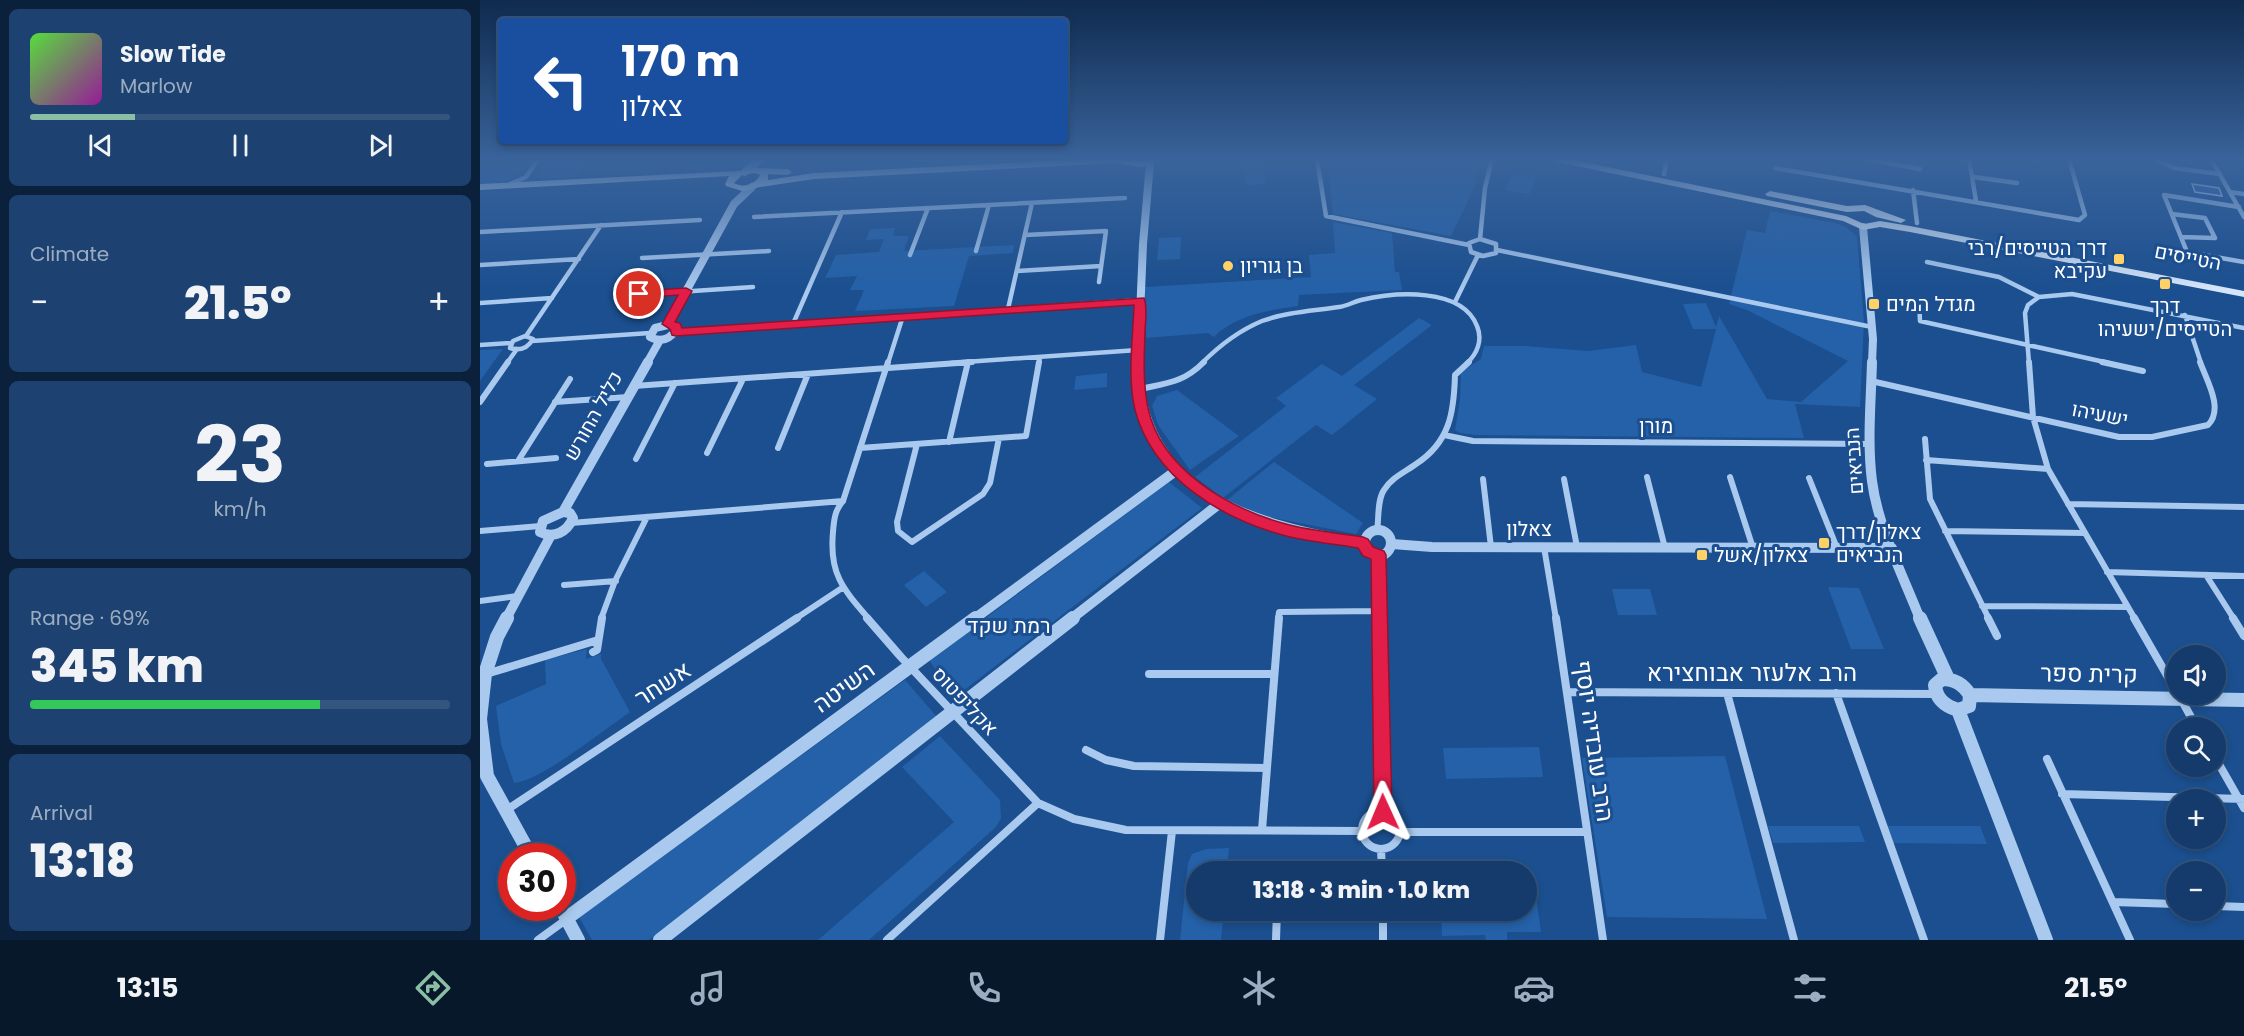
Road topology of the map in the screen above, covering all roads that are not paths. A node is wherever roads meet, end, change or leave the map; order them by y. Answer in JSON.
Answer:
{"nodes":[{"id":1,"x":1032,"y":202,"type":"edge"},
{"id":2,"x":1020,"y":203,"type":"edge"},
{"id":3,"x":1147,"y":203,"type":"edge"},
{"id":4,"x":1324,"y":203,"type":"edge"},
{"id":5,"x":1484,"y":203,"type":"edge"},
{"id":6,"x":1787,"y":203,"type":"edge"},
{"id":7,"x":1795,"y":203,"type":"edge"},
{"id":8,"x":1914,"y":203,"type":"edge"},
{"id":9,"x":1980,"y":203,"type":"edge"},
{"id":10,"x":2082,"y":203,"type":"edge"},
{"id":11,"x":2167,"y":203,"type":"edge"},
{"id":12,"x":2213,"y":203,"type":"edge"},
{"id":13,"x":2237,"y":203,"type":"edge"},
{"id":14,"x":734,"y":204,"type":"edge"},
{"id":15,"x":989,"y":205,"type":"junction"},
{"id":16,"x":2239,"y":207,"type":"junction"},
{"id":17,"x":927,"y":208,"type":"junction"},
{"id":18,"x":842,"y":213,"type":"junction"},
{"id":19,"x":1846,"y":214,"type":"junction"},
{"id":20,"x":2172,"y":214,"type":"junction"},
{"id":21,"x":754,"y":217,"type":"dead end"},
{"id":22,"x":2244,"y":217,"type":"edge"},
{"id":23,"x":700,"y":220,"type":"dead end"},
{"id":24,"x":1879,"y":220,"type":"junction"},
{"id":25,"x":1917,"y":224,"type":"junction"},
{"id":26,"x":601,"y":225,"type":"junction"},
{"id":27,"x":1863,"y":227,"type":"junction"},
{"id":28,"x":480,"y":232,"type":"edge"},
{"id":29,"x":1025,"y":235,"type":"junction"},
{"id":30,"x":2181,"y":237,"type":"junction"},
{"id":31,"x":1480,"y":238,"type":"junction"},
{"id":32,"x":1469,"y":245,"type":"junction"},
{"id":33,"x":1497,"y":250,"type":"junction"},
{"id":34,"x":769,"y":251,"type":"dead end"},
{"id":35,"x":976,"y":251,"type":"dead end"},
{"id":36,"x":706,"y":254,"type":"junction"},
{"id":37,"x":910,"y":255,"type":"dead end"},
{"id":38,"x":1478,"y":255,"type":"junction"},
{"id":39,"x":642,"y":258,"type":"dead end"},
{"id":40,"x":579,"y":259,"type":"junction"},
{"id":41,"x":1927,"y":262,"type":"dead end"},
{"id":42,"x":2244,"y":262,"type":"edge"},
{"id":43,"x":480,"y":265,"type":"edge"},
{"id":44,"x":1101,"y":266,"type":"junction"},
{"id":45,"x":1017,"y":271,"type":"junction"},
{"id":46,"x":1099,"y":282,"type":"dead end"},
{"id":47,"x":2244,"y":286,"type":"edge"},
{"id":48,"x":753,"y":287,"type":"dead end"},
{"id":49,"x":686,"y":291,"type":"junction"},
{"id":50,"x":2244,"y":294,"type":"edge"},
{"id":51,"x":618,"y":296,"type":"dead end"},
{"id":52,"x":2039,"y":297,"type":"junction"},
{"id":53,"x":552,"y":298,"type":"junction"},
{"id":54,"x":1140,"y":300,"type":"junction"},
{"id":55,"x":1919,"y":300,"type":"dead end"},
{"id":56,"x":1455,"y":302,"type":"junction"},
{"id":57,"x":480,"y":303,"type":"edge"},
{"id":58,"x":1008,"y":309,"type":"junction"},
{"id":59,"x":2185,"y":315,"type":"junction"},
{"id":60,"x":903,"y":316,"type":"junction"},
{"id":61,"x":668,"y":324,"type":"junction"},
{"id":62,"x":793,"y":324,"type":"junction"},
{"id":63,"x":1872,"y":327,"type":"junction"},
{"id":64,"x":2244,"y":328,"type":"edge"},
{"id":65,"x":676,"y":332,"type":"junction"},
{"id":66,"x":650,"y":333,"type":"junction"},
{"id":67,"x":526,"y":336,"type":"junction"},
{"id":68,"x":660,"y":340,"type":"junction"},
{"id":69,"x":532,"y":341,"type":"junction"},
{"id":70,"x":511,"y":343,"type":"junction"},
{"id":71,"x":480,"y":345,"type":"edge"},
{"id":72,"x":2027,"y":345,"type":"junction"},
{"id":73,"x":517,"y":349,"type":"junction"},
{"id":74,"x":1138,"y":350,"type":"junction"},
{"id":75,"x":1040,"y":357,"type":"junction"},
{"id":76,"x":968,"y":362,"type":"junction"},
{"id":77,"x":886,"y":368,"type":"junction"},
{"id":78,"x":2143,"y":371,"type":"dead end"},
{"id":79,"x":808,"y":374,"type":"junction"},
{"id":80,"x":570,"y":379,"type":"dead end"},
{"id":81,"x":742,"y":379,"type":"junction"},
{"id":82,"x":1871,"y":381,"type":"junction"},
{"id":83,"x":675,"y":383,"type":"junction"},
{"id":84,"x":634,"y":386,"type":"junction"},
{"id":85,"x":1139,"y":389,"type":"junction"},
{"id":86,"x":628,"y":397,"type":"junction"},
{"id":87,"x":480,"y":402,"type":"edge"},
{"id":88,"x":555,"y":402,"type":"junction"},
{"id":89,"x":2033,"y":417,"type":"junction"},
{"id":90,"x":1444,"y":435,"type":"junction"},
{"id":91,"x":999,"y":438,"type":"junction"},
{"id":92,"x":1925,"y":439,"type":"dead end"},
{"id":93,"x":949,"y":442,"type":"junction"},
{"id":94,"x":917,"y":444,"type":"junction"},
{"id":95,"x":1869,"y":444,"type":"junction"},
{"id":96,"x":778,"y":448,"type":"dead end"},
{"id":97,"x":860,"y":448,"type":"junction"},
{"id":98,"x":707,"y":453,"type":"dead end"},
{"id":99,"x":556,"y":458,"type":"dead end"},
{"id":100,"x":636,"y":459,"type":"dead end"},
{"id":101,"x":1926,"y":460,"type":"junction"},
{"id":102,"x":518,"y":461,"type":"junction"},
{"id":103,"x":487,"y":464,"type":"dead end"},
{"id":104,"x":1177,"y":470,"type":"junction"},
{"id":105,"x":2048,"y":470,"type":"junction"},
{"id":106,"x":1647,"y":477,"type":"dead end"},
{"id":107,"x":1730,"y":477,"type":"dead end"},
{"id":108,"x":1483,"y":478,"type":"dead end"},
{"id":109,"x":1564,"y":478,"type":"dead end"},
{"id":110,"x":1809,"y":478,"type":"dead end"},
{"id":111,"x":843,"y":501,"type":"junction"},
{"id":112,"x":1219,"y":504,"type":"junction"},
{"id":113,"x":2068,"y":504,"type":"junction"},
{"id":114,"x":2244,"y":507,"type":"edge"},
{"id":115,"x":563,"y":512,"type":"junction"},
{"id":116,"x":647,"y":517,"type":"junction"},
{"id":117,"x":571,"y":523,"type":"junction"},
{"id":118,"x":540,"y":526,"type":"junction"},
{"id":119,"x":480,"y":531,"type":"edge"},
{"id":120,"x":1377,"y":531,"type":"junction"},
{"id":121,"x":1945,"y":531,"type":"junction"},
{"id":122,"x":2085,"y":533,"type":"junction"},
{"id":123,"x":551,"y":535,"type":"junction"},
{"id":124,"x":1363,"y":543,"type":"junction"},
{"id":125,"x":1392,"y":544,"type":"junction"},
{"id":126,"x":1491,"y":547,"type":"junction"},
{"id":127,"x":1544,"y":547,"type":"junction"},
{"id":128,"x":1577,"y":547,"type":"junction"},
{"id":129,"x":1665,"y":548,"type":"junction"},
{"id":130,"x":1753,"y":548,"type":"junction"},
{"id":131,"x":1837,"y":548,"type":"junction"},
{"id":132,"x":1892,"y":548,"type":"junction"},
{"id":133,"x":1378,"y":555,"type":"junction"},
{"id":134,"x":2107,"y":572,"type":"junction"},
{"id":135,"x":2206,"y":575,"type":"junction"},
{"id":136,"x":2244,"y":576,"type":"edge"},
{"id":137,"x":616,"y":582,"type":"junction"},
{"id":138,"x":564,"y":585,"type":"dead end"},
{"id":139,"x":842,"y":588,"type":"junction"},
{"id":140,"x":518,"y":596,"type":"junction"},
{"id":141,"x":480,"y":600,"type":"edge"},
{"id":142,"x":1982,"y":606,"type":"junction"},
{"id":143,"x":2127,"y":607,"type":"junction"},
{"id":144,"x":1380,"y":611,"type":"junction"},
{"id":145,"x":1997,"y":636,"type":"dead end"},
{"id":146,"x":2244,"y":636,"type":"edge"},
{"id":147,"x":598,"y":640,"type":"junction"},
{"id":148,"x":593,"y":652,"type":"dead end"},
{"id":149,"x":910,"y":666,"type":"junction"},
{"id":150,"x":1149,"y":674,"type":"dead end"},
{"id":151,"x":1274,"y":674,"type":"junction"},
{"id":152,"x":2166,"y":674,"type":"edge"},
{"id":153,"x":483,"y":675,"type":"edge"},
{"id":154,"x":1948,"y":679,"type":"junction"},
{"id":155,"x":1568,"y":692,"type":"junction"},
{"id":156,"x":1727,"y":693,"type":"junction"},
{"id":157,"x":1836,"y":693,"type":"junction"},
{"id":158,"x":1936,"y":694,"type":"junction"},
{"id":159,"x":1970,"y":695,"type":"junction"},
{"id":160,"x":2166,"y":695,"type":"edge"},
{"id":161,"x":2226,"y":699,"type":"edge"},
{"id":162,"x":2244,"y":700,"type":"edge"},
{"id":163,"x":1958,"y":710,"type":"junction"},
{"id":164,"x":953,"y":711,"type":"junction"},
{"id":165,"x":1086,"y":750,"type":"dead end"},
{"id":166,"x":2046,"y":759,"type":"dead end"},
{"id":167,"x":1267,"y":768,"type":"junction"},
{"id":168,"x":2226,"y":775,"type":"edge"},
{"id":169,"x":2062,"y":794,"type":"junction"},
{"id":170,"x":2241,"y":799,"type":"edge"},
{"id":171,"x":1038,"y":804,"type":"junction"},
{"id":172,"x":2244,"y":808,"type":"edge"},
{"id":173,"x":505,"y":812,"type":"junction"},
{"id":174,"x":1383,"y":812,"type":"junction"},
{"id":175,"x":1262,"y":830,"type":"junction"},
{"id":176,"x":1172,"y":831,"type":"junction"},
{"id":177,"x":1362,"y":831,"type":"junction"},
{"id":178,"x":1400,"y":832,"type":"junction"},
{"id":179,"x":1587,"y":832,"type":"junction"},
{"id":180,"x":523,"y":843,"type":"edge"},
{"id":181,"x":1381,"y":849,"type":"junction"},
{"id":182,"x":1382,"y":861,"type":"edge"},
{"id":183,"x":2113,"y":902,"type":"junction"},
{"id":184,"x":576,"y":904,"type":"edge"},
{"id":185,"x":2166,"y":904,"type":"edge"},
{"id":186,"x":2226,"y":906,"type":"edge"},
{"id":187,"x":2244,"y":907,"type":"edge"},
{"id":188,"x":556,"y":921,"type":"edge"},
{"id":189,"x":568,"y":921,"type":"edge"},
{"id":190,"x":1277,"y":921,"type":"edge"},
{"id":191,"x":1383,"y":921,"type":"edge"},
{"id":192,"x":538,"y":940,"type":"edge"},
{"id":193,"x":578,"y":940,"type":"edge"},
{"id":194,"x":660,"y":940,"type":"edge"},
{"id":195,"x":887,"y":940,"type":"edge"},
{"id":196,"x":1160,"y":940,"type":"edge"},
{"id":197,"x":1276,"y":940,"type":"edge"},
{"id":198,"x":1383,"y":940,"type":"edge"},
{"id":199,"x":1603,"y":940,"type":"edge"},
{"id":200,"x":1794,"y":940,"type":"edge"},
{"id":201,"x":1924,"y":940,"type":"edge"},
{"id":202,"x":2046,"y":940,"type":"edge"},
{"id":203,"x":2130,"y":940,"type":"edge"}],
"edges":[{"from":1,"to":29,"type":"street"},
{"from":2,"to":15,"type":"street"},
{"from":3,"to":54,"type":"street"},
{"from":4,"to":32,"type":"street"},
{"from":5,"to":31,"type":"street"},
{"from":6,"to":19,"type":"main road"},
{"from":7,"to":19,"type":"main road"},
{"from":8,"to":25,"type":"street"},
{"from":9,"to":10,"type":"street"},
{"from":11,"to":20,"type":"street"},
{"from":12,"to":16,"type":"street"},
{"from":13,"to":16,"type":"street"},
{"from":14,"to":36,"type":"street"},
{"from":15,"to":17,"type":"street"},
{"from":15,"to":35,"type":"street"},
{"from":16,"to":22,"type":"street"},
{"from":17,"to":18,"type":"street"},
{"from":17,"to":37,"type":"street"},
{"from":18,"to":21,"type":"street"},
{"from":18,"to":62,"type":"street"},
{"from":19,"to":24,"type":"main road"},
{"from":19,"to":27,"type":"main road"},
{"from":20,"to":30,"type":"street"},
{"from":20,"to":30,"type":"street"},
{"from":23,"to":26,"type":"street"},
{"from":24,"to":25,"type":"main road","name":"הטייסים"},
{"from":24,"to":27,"type":"main road"},
{"from":24,"to":50,"type":"main road","name":"הטייסים"},
{"from":25,"to":47,"type":"main road","name":"הטייסים"},
{"from":26,"to":28,"type":"street"},
{"from":26,"to":40,"type":"street"},
{"from":27,"to":63,"type":"street","name":"הנביאים"},
{"from":29,"to":44,"type":"street"},
{"from":29,"to":45,"type":"street"},
{"from":30,"to":42,"type":"street"},
{"from":31,"to":32,"type":"street"},
{"from":31,"to":33,"type":"street"},
{"from":32,"to":38,"type":"street"},
{"from":33,"to":38,"type":"street"},
{"from":33,"to":63,"type":"street"},
{"from":34,"to":36,"type":"street"},
{"from":36,"to":39,"type":"street"},
{"from":36,"to":49,"type":"street"},
{"from":38,"to":56,"type":"street"},
{"from":40,"to":43,"type":"street"},
{"from":40,"to":53,"type":"street"},
{"from":41,"to":52,"type":"street"},
{"from":44,"to":45,"type":"street"},
{"from":44,"to":46,"type":"street"},
{"from":45,"to":58,"type":"street"},
{"from":48,"to":49,"type":"street"},
{"from":49,"to":51,"type":"street"},
{"from":49,"to":61,"type":"street"},
{"from":52,"to":59,"type":"street"},
{"from":52,"to":72,"type":"street"},
{"from":53,"to":57,"type":"street"},
{"from":53,"to":67,"type":"street"},
{"from":54,"to":58,"type":"street"},
{"from":54,"to":74,"type":"street"},
{"from":55,"to":72,"type":"street"},
{"from":56,"to":85,"type":"street"},
{"from":56,"to":90,"type":"street"},
{"from":58,"to":60,"type":"street"},
{"from":59,"to":64,"type":"street"},
{"from":59,"to":89,"type":"street","name":"ישעיהו"},
{"from":60,"to":62,"type":"street"},
{"from":60,"to":77,"type":"street","name":"אקליפטוס"},
{"from":61,"to":65,"type":"street"},
{"from":61,"to":66,"type":"street"},
{"from":62,"to":65,"type":"street"},
{"from":63,"to":82,"type":"street","name":"הנביאים"},
{"from":65,"to":68,"type":"street"},
{"from":66,"to":68,"type":"street"},
{"from":66,"to":69,"type":"street"},
{"from":67,"to":69,"type":"street"},
{"from":67,"to":70,"type":"street"},
{"from":68,"to":84,"type":"street","name":"כליל החורש"},
{"from":69,"to":73,"type":"street"},
{"from":70,"to":71,"type":"street"},
{"from":70,"to":73,"type":"street"},
{"from":72,"to":78,"type":"street"},
{"from":72,"to":89,"type":"street"},
{"from":73,"to":87,"type":"street"},
{"from":74,"to":75,"type":"street"},
{"from":74,"to":85,"type":"street"},
{"from":75,"to":76,"type":"street"},
{"from":75,"to":91,"type":"street"},
{"from":76,"to":77,"type":"street"},
{"from":76,"to":93,"type":"street"},
{"from":77,"to":79,"type":"street"},
{"from":77,"to":97,"type":"street","name":"אקליפטוס"},
{"from":79,"to":81,"type":"street"},
{"from":79,"to":96,"type":"street"},
{"from":80,"to":88,"type":"street"},
{"from":81,"to":83,"type":"street"},
{"from":81,"to":98,"type":"street"},
{"from":82,"to":89,"type":"street","name":"ישעיהו"},
{"from":82,"to":95,"type":"street","name":"הנביאים"},
{"from":83,"to":84,"type":"street"},
{"from":83,"to":100,"type":"street"},
{"from":84,"to":86,"type":"street","name":"כליל החורש"},
{"from":85,"to":104,"type":"street"},
{"from":86,"to":88,"type":"street"},
{"from":86,"to":115,"type":"street","name":"כליל החורש"},
{"from":88,"to":102,"type":"street"},
{"from":89,"to":105,"type":"street"},
{"from":90,"to":95,"type":"street","name":"מורן"},
{"from":90,"to":120,"type":"street"},
{"from":91,"to":93,"type":"street"},
{"from":91,"to":94,"type":"street"},
{"from":92,"to":101,"type":"street"},
{"from":93,"to":94,"type":"street"},
{"from":94,"to":97,"type":"street"},
{"from":95,"to":132,"type":"street","name":"הנביאים"},
{"from":97,"to":111,"type":"street","name":"אקליפטוס"},
{"from":99,"to":102,"type":"street"},
{"from":101,"to":105,"type":"street"},
{"from":101,"to":121,"type":"street"},
{"from":102,"to":103,"type":"street"},
{"from":104,"to":112,"type":"street"},
{"from":104,"to":149,"type":"street","name":"השיטה"},
{"from":105,"to":113,"type":"street"},
{"from":106,"to":129,"type":"street"},
{"from":107,"to":130,"type":"street"},
{"from":108,"to":126,"type":"street"},
{"from":109,"to":128,"type":"street"},
{"from":110,"to":131,"type":"street"},
{"from":111,"to":116,"type":"street"},
{"from":111,"to":139,"type":"street","name":"אקליפטוס"},
{"from":112,"to":124,"type":"street"},
{"from":112,"to":164,"type":"street"},
{"from":113,"to":114,"type":"street"},
{"from":113,"to":122,"type":"street"},
{"from":115,"to":117,"type":"street"},
{"from":115,"to":118,"type":"street"},
{"from":116,"to":117,"type":"street"},
{"from":116,"to":137,"type":"street"},
{"from":117,"to":123,"type":"street"},
{"from":118,"to":119,"type":"street"},
{"from":118,"to":123,"type":"street"},
{"from":120,"to":124,"type":"street"},
{"from":120,"to":125,"type":"street"},
{"from":121,"to":122,"type":"street"},
{"from":121,"to":142,"type":"street"},
{"from":122,"to":134,"type":"street"},
{"from":123,"to":140,"type":"street"},
{"from":124,"to":133,"type":"street"},
{"from":125,"to":126,"type":"street","name":"צאלון"},
{"from":125,"to":133,"type":"street"},
{"from":126,"to":127,"type":"street","name":"צאלון"},
{"from":127,"to":128,"type":"street","name":"צאלון"},
{"from":127,"to":155,"type":"street","name":"הרב עובדיה יוסף"},
{"from":128,"to":129,"type":"street","name":"צאלון"},
{"from":129,"to":130,"type":"street","name":"צאלון"},
{"from":130,"to":131,"type":"street","name":"צאלון"},
{"from":131,"to":132,"type":"street","name":"צאלון"},
{"from":132,"to":154,"type":"street","name":"הנביאים"},
{"from":133,"to":144,"type":"street"},
{"from":134,"to":135,"type":"street"},
{"from":134,"to":143,"type":"street"},
{"from":135,"to":136,"type":"street"},
{"from":135,"to":146,"type":"street"},
{"from":137,"to":138,"type":"street"},
{"from":137,"to":147,"type":"street"},
{"from":139,"to":149,"type":"street","name":"אקליפטוס"},
{"from":139,"to":173,"type":"street","name":"אשחר"},
{"from":140,"to":141,"type":"street"},
{"from":140,"to":153,"type":"street"},
{"from":142,"to":143,"type":"street"},
{"from":142,"to":145,"type":"street"},
{"from":143,"to":152,"type":"street"},
{"from":144,"to":151,"type":"street"},
{"from":144,"to":174,"type":"street"},
{"from":147,"to":148,"type":"street"},
{"from":147,"to":153,"type":"street"},
{"from":149,"to":164,"type":"street","name":"אקליפטוס"},
{"from":149,"to":184,"type":"street","name":"השיטה"},
{"from":150,"to":151,"type":"street"},
{"from":151,"to":167,"type":"street"},
{"from":153,"to":173,"type":"street"},
{"from":154,"to":158,"type":"street"},
{"from":154,"to":159,"type":"street"},
{"from":155,"to":156,"type":"street","name":"הרב אלעזר אבוחצירא"},
{"from":155,"to":179,"type":"street","name":"הרב עובדיה יוסף"},
{"from":156,"to":157,"type":"street","name":"הרב אלעזר אבוחצירא"},
{"from":156,"to":200,"type":"street"},
{"from":157,"to":158,"type":"street","name":"הרב אלעזר אבוחצירא"},
{"from":157,"to":201,"type":"street"},
{"from":158,"to":163,"type":"street"},
{"from":159,"to":160,"type":"street","name":"קרית ספר"},
{"from":159,"to":163,"type":"street"},
{"from":161,"to":162,"type":"street","name":"קרית ספר"},
{"from":163,"to":202,"type":"street"},
{"from":164,"to":171,"type":"street","name":"אקליפטוס"},
{"from":164,"to":194,"type":"street"},
{"from":165,"to":167,"type":"street"},
{"from":166,"to":169,"type":"street"},
{"from":167,"to":175,"type":"street"},
{"from":168,"to":170,"type":"street"},
{"from":169,"to":170,"type":"street"},
{"from":169,"to":183,"type":"street"},
{"from":170,"to":172,"type":"street"},
{"from":171,"to":176,"type":"street","name":"אקליפטוס"},
{"from":171,"to":195,"type":"street"},
{"from":173,"to":180,"type":"street"},
{"from":174,"to":177,"type":"street"},
{"from":174,"to":178,"type":"street"},
{"from":175,"to":176,"type":"street","name":"אקליפטוס"},
{"from":175,"to":177,"type":"street","name":"אקליפטוס"},
{"from":176,"to":196,"type":"street"},
{"from":177,"to":181,"type":"street"},
{"from":178,"to":179,"type":"street"},
{"from":178,"to":181,"type":"street"},
{"from":179,"to":199,"type":"street","name":"הרב עובדיה יוסף"},
{"from":181,"to":182,"type":"street"},
{"from":183,"to":185,"type":"street"},
{"from":183,"to":203,"type":"street"},
{"from":186,"to":187,"type":"street"},
{"from":188,"to":192,"type":"street","name":"השיטה"},
{"from":189,"to":193,"type":"street"},
{"from":190,"to":197,"type":"street"},
{"from":191,"to":198,"type":"street"}]}
